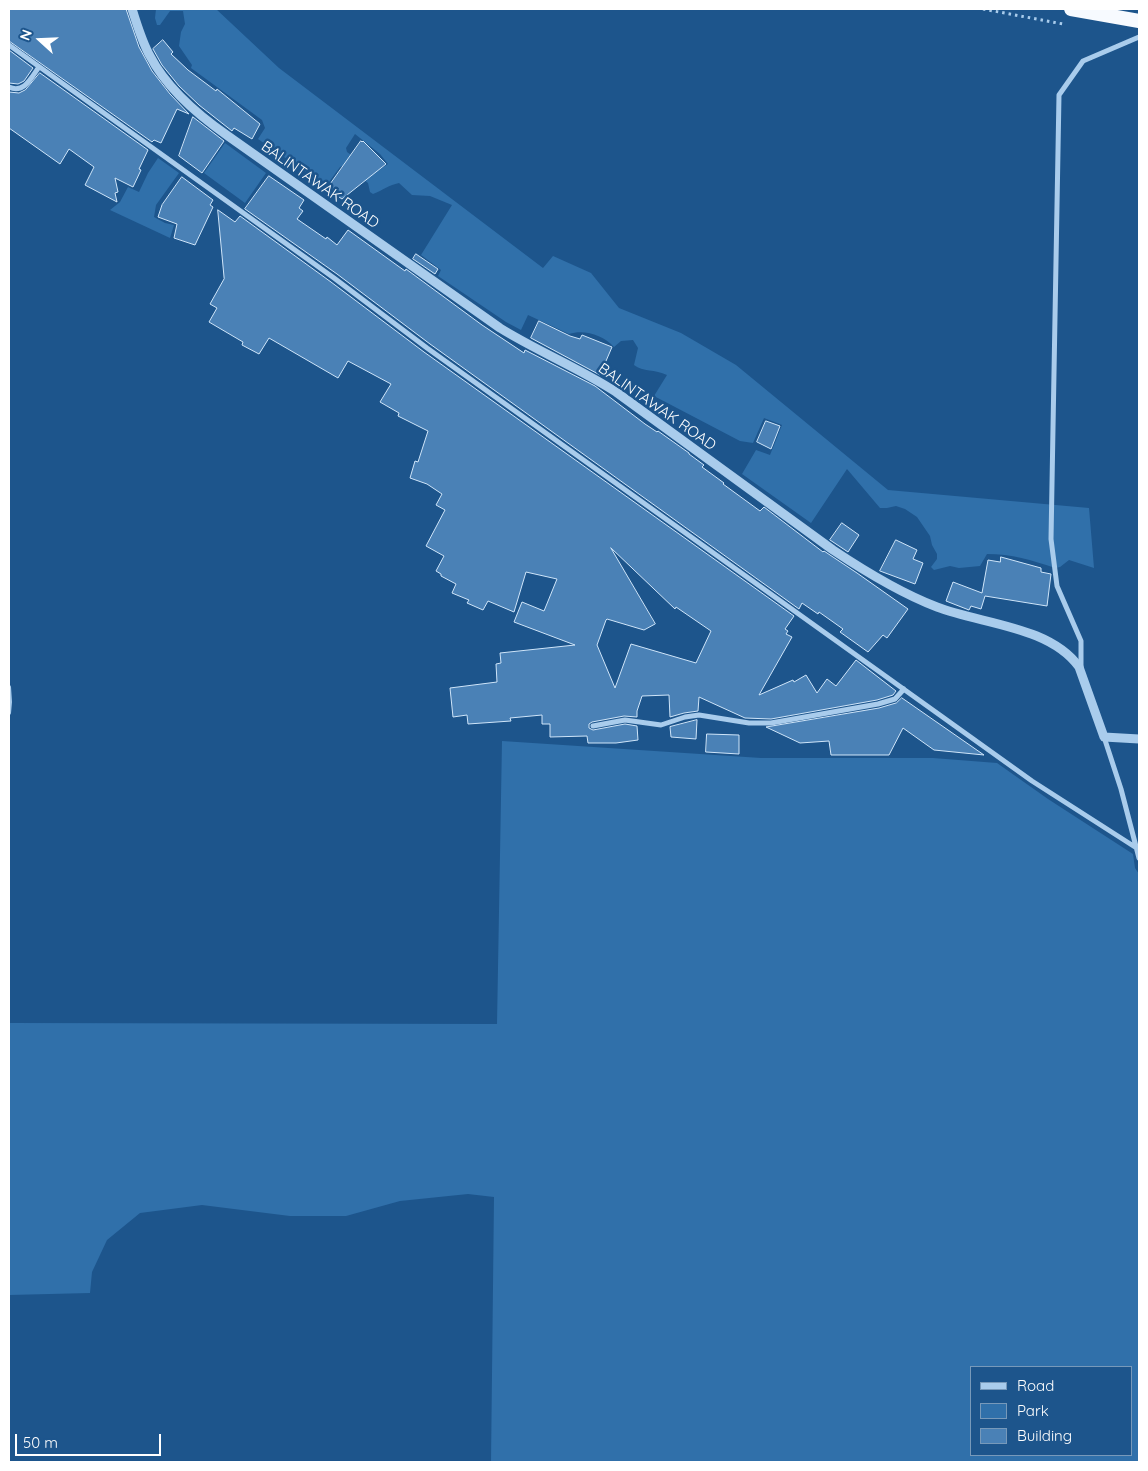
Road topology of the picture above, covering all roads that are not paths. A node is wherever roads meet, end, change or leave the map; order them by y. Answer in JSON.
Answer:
{"nodes":[{"id":1,"x":132,"y":9,"type":"edge"},
{"id":2,"x":1071,"y":9,"type":"edge"},
{"id":3,"x":1139,"y":20,"type":"edge"},
{"id":4,"x":1139,"y":36,"type":"edge"},
{"id":5,"x":9,"y":46,"type":"edge"},
{"id":6,"x":39,"y":67,"type":"junction"},
{"id":7,"x":9,"y":87,"type":"edge"},
{"id":8,"x":1081,"y":671,"type":"junction"},
{"id":9,"x":9,"y":687,"type":"edge"},
{"id":10,"x":904,"y":689,"type":"junction"},
{"id":11,"x":9,"y":713,"type":"edge"},
{"id":12,"x":593,"y":726,"type":"dead end"},
{"id":13,"x":1104,"y":737,"type":"junction"},
{"id":14,"x":1139,"y":739,"type":"edge"},
{"id":15,"x":1136,"y":847,"type":"junction"},
{"id":16,"x":1139,"y":858,"type":"edge"}],
"edges":[{"from":1,"to":8,"type":"street","name":"BALINTAWAK ROAD"},
{"from":2,"to":3,"type":"highway"},
{"from":4,"to":8,"type":"street"},
{"from":5,"to":6,"type":"street"},
{"from":6,"to":7,"type":"street"},
{"from":6,"to":10,"type":"street"},
{"from":8,"to":13,"type":"street","name":"BALINTAWAK ROAD"},
{"from":9,"to":11,"type":"lane"},
{"from":10,"to":12,"type":"street"},
{"from":10,"to":15,"type":"street"},
{"from":13,"to":14,"type":"street"},
{"from":13,"to":15,"type":"street"},
{"from":15,"to":16,"type":"street"}]}
